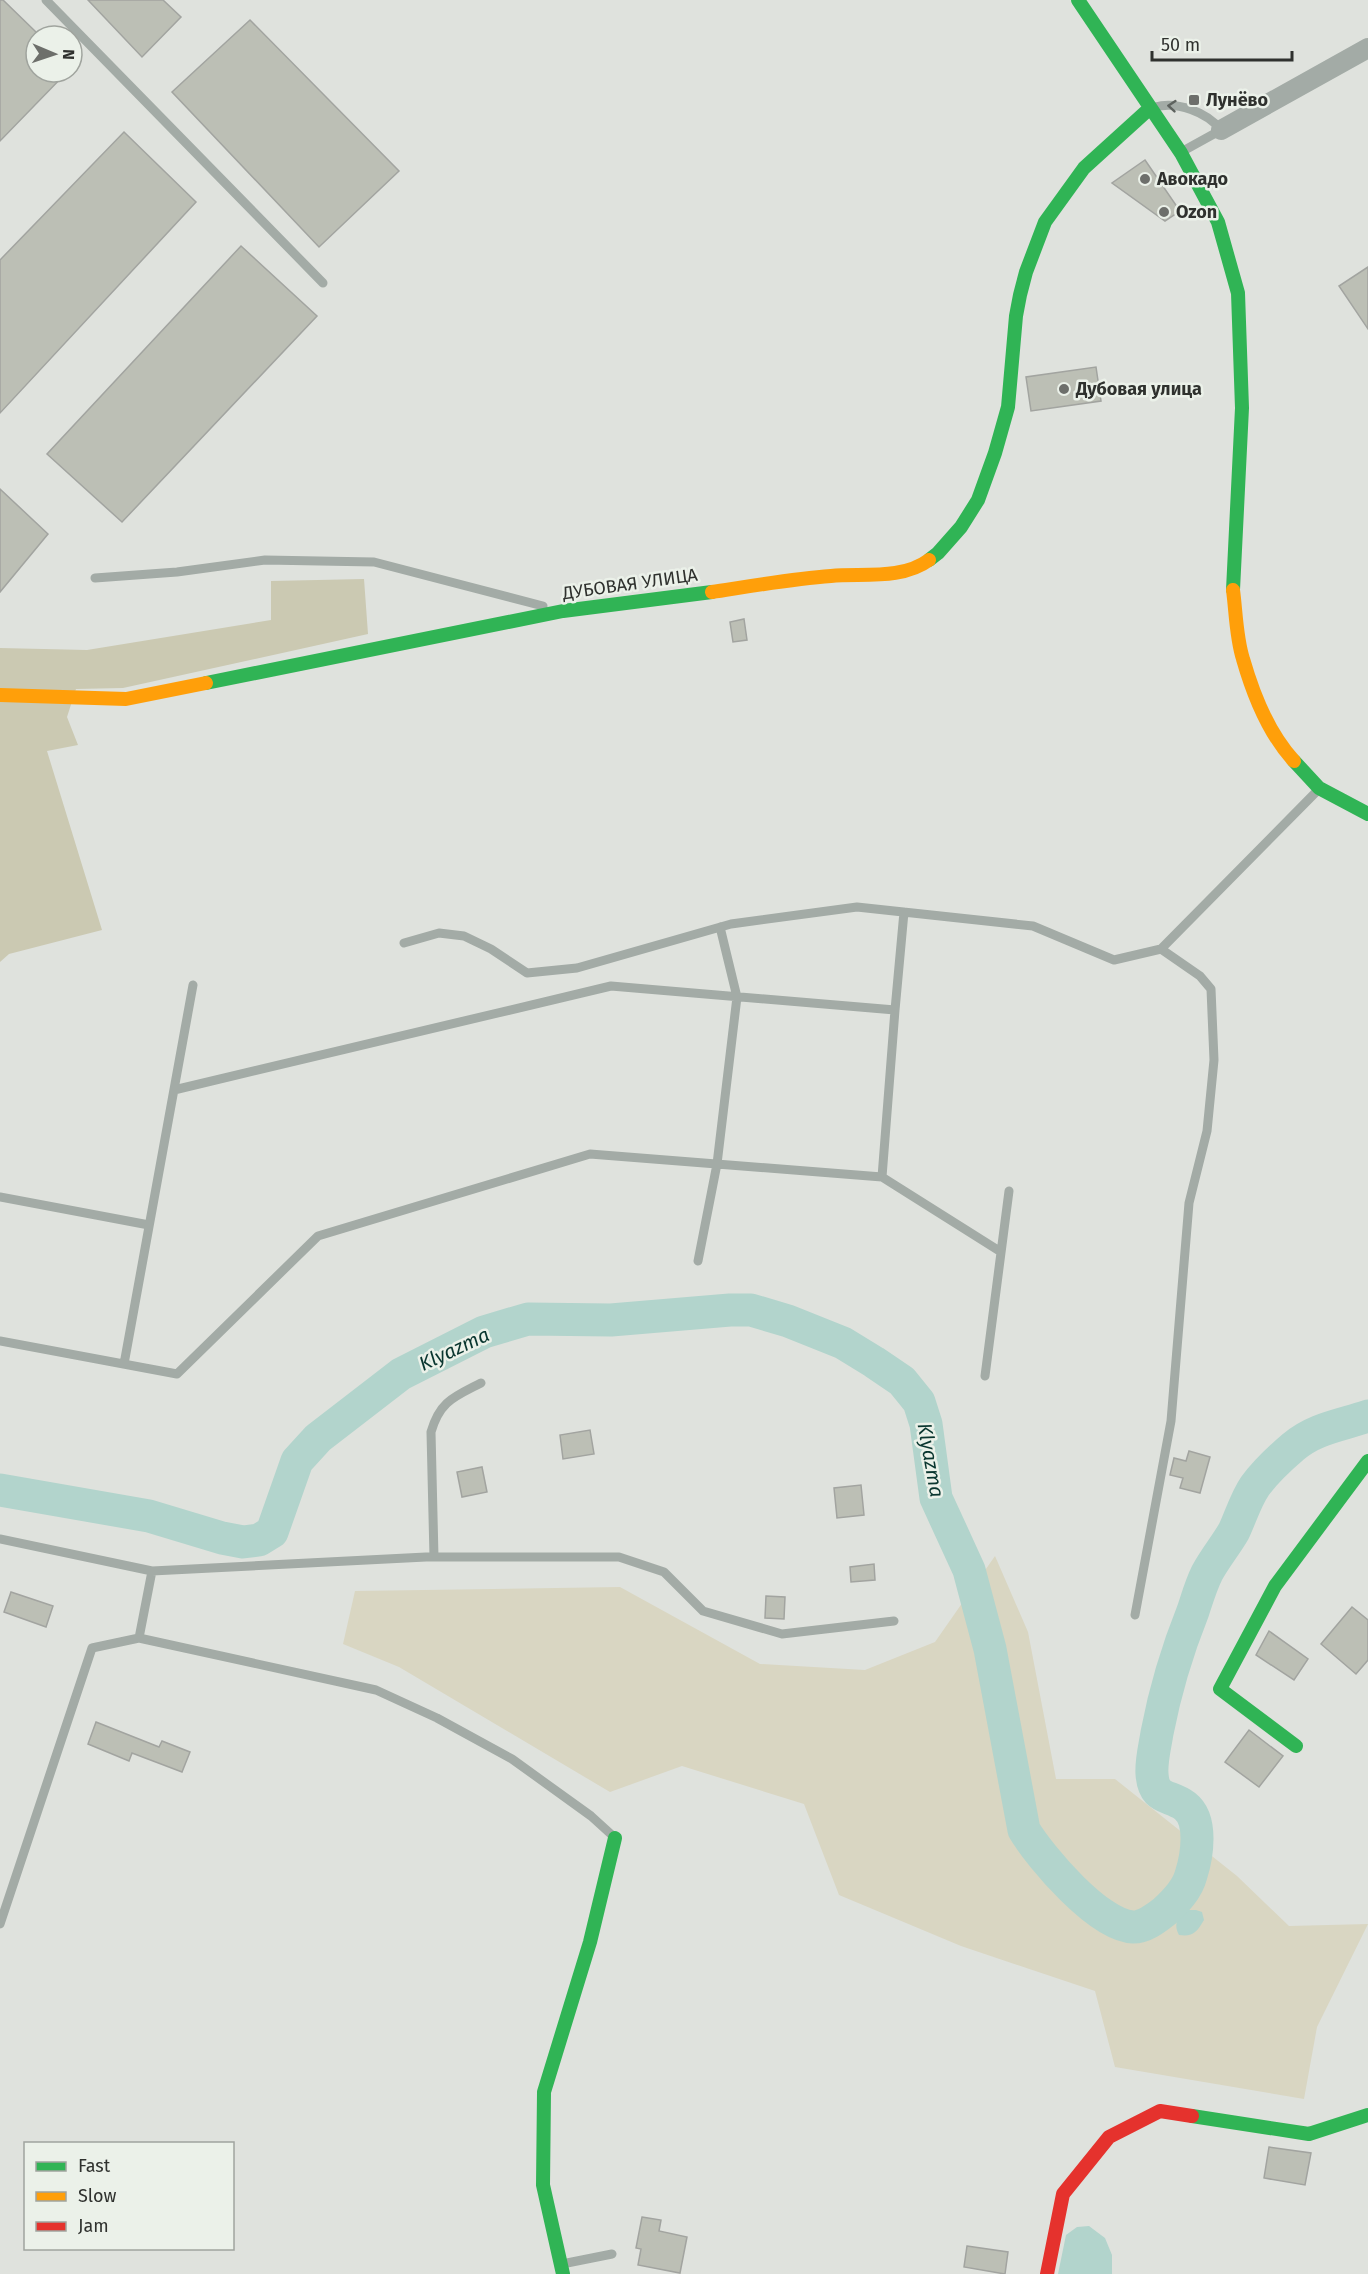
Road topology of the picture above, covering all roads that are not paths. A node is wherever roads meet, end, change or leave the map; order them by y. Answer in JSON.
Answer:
{"nodes":[{"id":1,"x":46,"y":0,"type":"edge"},
{"id":2,"x":1078,"y":0,"type":"edge"},
{"id":3,"x":1368,"y":48,"type":"edge"},
{"id":4,"x":1149,"y":109,"type":"junction"},
{"id":5,"x":1221,"y":130,"type":"junction"},
{"id":6,"x":1181,"y":153,"type":"junction"},
{"id":7,"x":323,"y":283,"type":"dead end"},
{"id":8,"x":95,"y":578,"type":"dead end"},
{"id":9,"x":563,"y":611,"type":"junction"},
{"id":10,"x":0,"y":696,"type":"edge"},
{"id":11,"x":1319,"y":788,"type":"junction"},
{"id":12,"x":1368,"y":814,"type":"edge"},
{"id":13,"x":904,"y":912,"type":"junction"},
{"id":14,"x":720,"y":927,"type":"junction"},
{"id":15,"x":404,"y":943,"type":"dead end"},
{"id":16,"x":1161,"y":950,"type":"junction"},
{"id":17,"x":193,"y":985,"type":"dead end"},
{"id":18,"x":737,"y":997,"type":"junction"},
{"id":19,"x":895,"y":1010,"type":"junction"},
{"id":20,"x":174,"y":1090,"type":"junction"},
{"id":21,"x":717,"y":1164,"type":"junction"},
{"id":22,"x":882,"y":1178,"type":"junction"},
{"id":23,"x":1009,"y":1191,"type":"dead end"},
{"id":24,"x":0,"y":1197,"type":"edge"},
{"id":25,"x":149,"y":1225,"type":"junction"},
{"id":26,"x":1001,"y":1252,"type":"junction"},
{"id":27,"x":698,"y":1261,"type":"dead end"},
{"id":28,"x":0,"y":1341,"type":"edge"},
{"id":29,"x":124,"y":1364,"type":"junction"},
{"id":30,"x":985,"y":1376,"type":"dead end"},
{"id":31,"x":481,"y":1383,"type":"dead end"},
{"id":32,"x":1368,"y":1461,"type":"edge"},
{"id":33,"x":0,"y":1539,"type":"edge"},
{"id":34,"x":434,"y":1557,"type":"junction"},
{"id":35,"x":152,"y":1571,"type":"junction"},
{"id":36,"x":1135,"y":1615,"type":"dead end"},
{"id":37,"x":894,"y":1621,"type":"dead end"},
{"id":38,"x":140,"y":1638,"type":"junction"},
{"id":39,"x":1296,"y":1746,"type":"dead end"},
{"id":40,"x":615,"y":1838,"type":"joint"},
{"id":41,"x":0,"y":1924,"type":"edge"},
{"id":42,"x":1368,"y":2115,"type":"edge"},
{"id":43,"x":612,"y":2254,"type":"dead end"},
{"id":44,"x":562,"y":2269,"type":"edge"},
{"id":45,"x":1047,"y":2274,"type":"edge"}],
"edges":[{"from":1,"to":7,"type":"lane"},
{"from":2,"to":4,"type":"street"},
{"from":3,"to":5,"type":"street"},
{"from":5,"to":4,"type":"lane","one_way":true},
{"from":4,"to":6,"type":"street"},
{"from":4,"to":9,"type":"street","name":"ДУБОВАЯ УЛИЦА"},
{"from":5,"to":6,"type":"lane"},
{"from":6,"to":11,"type":"street"},
{"from":8,"to":9,"type":"lane"},
{"from":9,"to":10,"type":"street","name":"ДУБОВАЯ УЛИЦА"},
{"from":11,"to":12,"type":"street"},
{"from":11,"to":16,"type":"lane"},
{"from":13,"to":14,"type":"lane"},
{"from":13,"to":16,"type":"lane"},
{"from":13,"to":19,"type":"lane"},
{"from":14,"to":15,"type":"lane"},
{"from":14,"to":18,"type":"lane"},
{"from":16,"to":36,"type":"lane"},
{"from":17,"to":20,"type":"lane"},
{"from":18,"to":19,"type":"lane"},
{"from":18,"to":20,"type":"lane"},
{"from":18,"to":21,"type":"lane"},
{"from":19,"to":22,"type":"lane"},
{"from":20,"to":25,"type":"lane"},
{"from":21,"to":22,"type":"lane"},
{"from":21,"to":27,"type":"lane"},
{"from":21,"to":29,"type":"lane"},
{"from":22,"to":26,"type":"lane"},
{"from":23,"to":26,"type":"lane"},
{"from":24,"to":25,"type":"lane"},
{"from":25,"to":29,"type":"lane"},
{"from":26,"to":30,"type":"lane"},
{"from":28,"to":29,"type":"lane"},
{"from":31,"to":34,"type":"lane"},
{"from":32,"to":39,"type":"street"},
{"from":33,"to":35,"type":"lane"},
{"from":34,"to":35,"type":"lane"},
{"from":34,"to":37,"type":"lane"},
{"from":35,"to":38,"type":"lane"},
{"from":38,"to":40,"type":"lane"},
{"from":38,"to":41,"type":"lane"},
{"from":40,"to":44,"type":"street"},
{"from":42,"to":45,"type":"street"},
{"from":43,"to":44,"type":"lane"}]}
